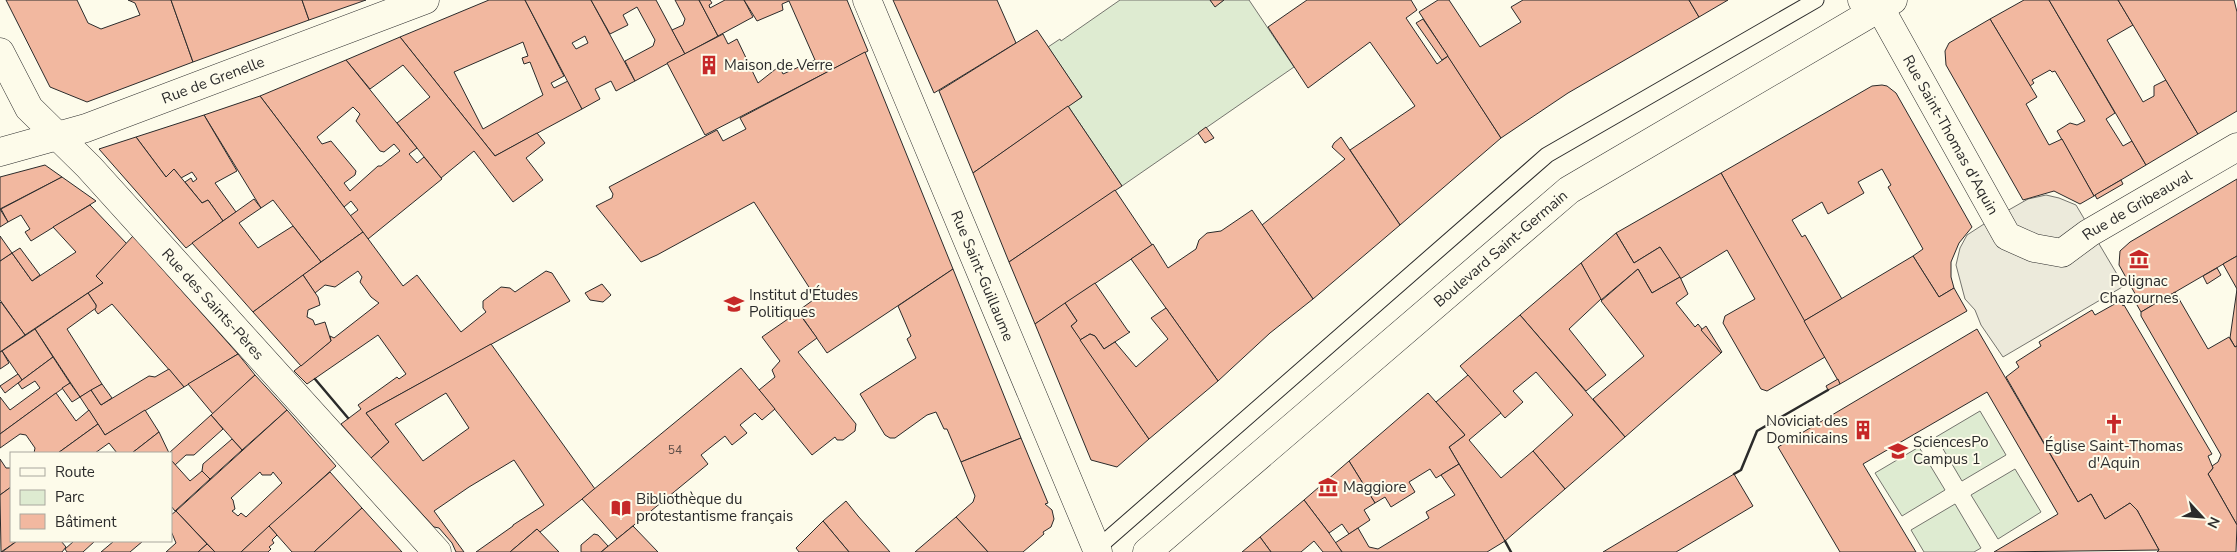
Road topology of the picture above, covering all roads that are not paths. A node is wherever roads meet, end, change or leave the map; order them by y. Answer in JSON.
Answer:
{"nodes":[{"id":1,"x":424,"y":0,"type":"edge"},
{"id":2,"x":867,"y":0,"type":"edge"},
{"id":3,"x":1816,"y":0,"type":"edge"},
{"id":4,"x":1878,"y":3,"type":"edge"},
{"id":5,"x":0,"y":52,"type":"edge"},
{"id":6,"x":57,"y":135,"type":"junction"},
{"id":7,"x":2237,"y":147,"type":"edge"},
{"id":8,"x":0,"y":152,"type":"edge"},
{"id":9,"x":2034,"y":248,"type":"joint"},
{"id":10,"x":1096,"y":551,"type":"edge"},
{"id":11,"x":437,"y":552,"type":"edge"},
{"id":12,"x":1147,"y":552,"type":"edge"}],
"edges":[{"from":1,"to":6,"type":"street","name":"Rue de Grenelle"},
{"from":2,"to":10,"type":"street","name":"Rue Saint-Guillaume"},
{"from":3,"to":10,"type":"lane"},
{"from":4,"to":9,"type":"street","name":"Rue Saint-Thomas d'Aquin"},
{"from":4,"to":12,"type":"street","name":"Boulevard Saint-Germain"},
{"from":5,"to":6,"type":"street","name":"Rue des Saints-Pères"},
{"from":6,"to":8,"type":"street","name":"Rue de Grenelle"},
{"from":6,"to":11,"type":"street","name":"Rue des Saints-Pères"},
{"from":7,"to":9,"type":"street","name":"Rue de Gribeauval"}]}
